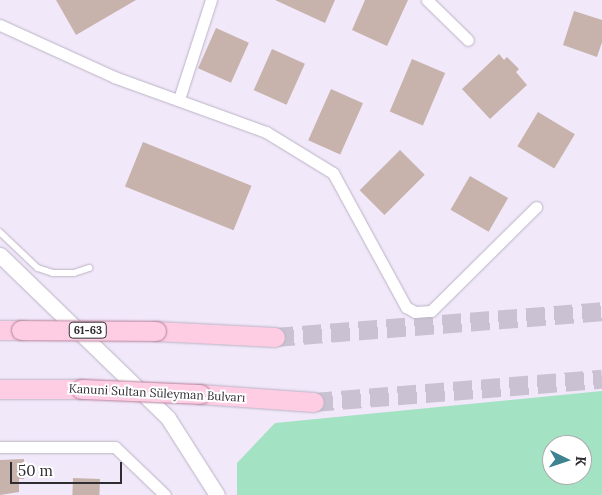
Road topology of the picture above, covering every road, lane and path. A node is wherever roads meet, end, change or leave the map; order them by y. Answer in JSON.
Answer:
{"nodes":[{"id":1,"x":211,"y":0,"type":"edge"},
{"id":2,"x":428,"y":0,"type":"edge"},
{"id":3,"x":0,"y":25,"type":"edge"},
{"id":4,"x":468,"y":40,"type":"dead end"},
{"id":5,"x":179,"y":99,"type":"junction"},
{"id":6,"x":536,"y":207,"type":"dead end"},
{"id":7,"x":0,"y":232,"type":"edge"},
{"id":8,"x":0,"y":255,"type":"edge"},
{"id":9,"x":89,"y":268,"type":"dead end"},
{"id":10,"x":0,"y":330,"type":"edge"},
{"id":11,"x":275,"y":337,"type":"tunnel mouth"},
{"id":12,"x":0,"y":389,"type":"edge"},
{"id":13,"x":314,"y":402,"type":"tunnel mouth"},
{"id":14,"x":0,"y":447,"type":"edge"},
{"id":15,"x":165,"y":495,"type":"edge"},
{"id":16,"x":217,"y":495,"type":"edge"}],
"edges":[{"from":1,"to":5,"type":"street"},
{"from":2,"to":4,"type":"street"},
{"from":3,"to":5,"type":"street"},
{"from":5,"to":6,"type":"street"},
{"from":7,"to":9,"type":"lane"},
{"from":8,"to":16,"type":"street"},
{"from":10,"to":11,"type":"main road","number":"61-63","bridge":true},
{"from":12,"to":13,"type":"main road","name":"Kanuni Sultan Süleyman Bulvarı","bridge":true},
{"from":14,"to":15,"type":"street"}]}
